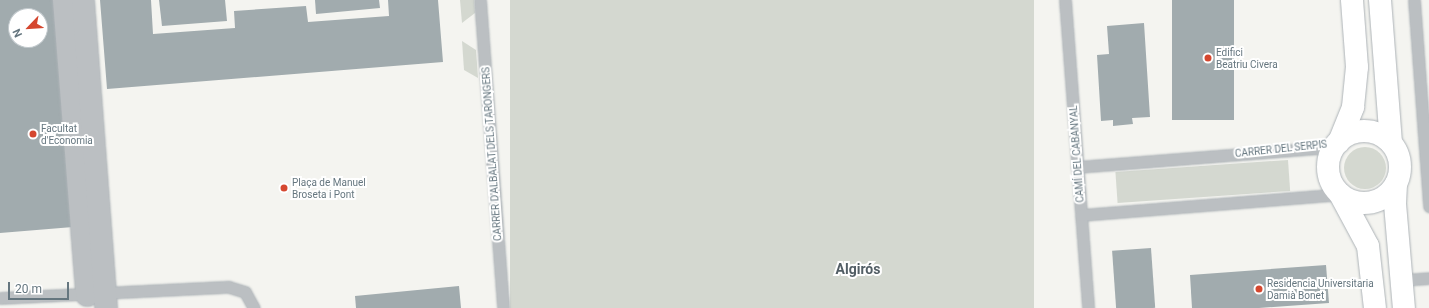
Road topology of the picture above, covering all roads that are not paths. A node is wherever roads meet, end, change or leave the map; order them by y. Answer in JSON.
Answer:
{"nodes":[{"id":1,"x":64,"y":0,"type":"edge"},
{"id":2,"x":83,"y":0,"type":"edge"},
{"id":3,"x":480,"y":0,"type":"edge"},
{"id":4,"x":1065,"y":0,"type":"edge"},
{"id":5,"x":1352,"y":0,"type":"edge"},
{"id":6,"x":1380,"y":0,"type":"edge"},
{"id":7,"x":1414,"y":0,"type":"edge"},
{"id":8,"x":1339,"y":142,"type":"junction"},
{"id":9,"x":1391,"y":143,"type":"junction"},
{"id":10,"x":1077,"y":167,"type":"junction"},
{"id":11,"x":1396,"y":184,"type":"junction"},
{"id":12,"x":1340,"y":194,"type":"junction"},
{"id":13,"x":1429,"y":206,"type":"edge"},
{"id":14,"x":1081,"y":216,"type":"junction"},
{"id":15,"x":1429,"y":278,"type":"edge"},
{"id":16,"x":1402,"y":280,"type":"junction"},
{"id":17,"x":0,"y":298,"type":"edge"},
{"id":18,"x":99,"y":299,"type":"edge"},
{"id":19,"x":254,"y":308,"type":"edge"},
{"id":20,"x":503,"y":308,"type":"edge"},
{"id":21,"x":1088,"y":308,"type":"edge"},
{"id":22,"x":1375,"y":308,"type":"edge"},
{"id":23,"x":1404,"y":308,"type":"edge"}],
"edges":[{"from":1,"to":18,"type":"street"},
{"from":2,"to":18,"type":"street"},
{"from":3,"to":20,"type":"lane","name":"CARRER D'ALBALAT DELS TARONGERS"},
{"from":4,"to":10,"type":"lane","name":"CAMÍ DEL CABANYAL"},
{"from":5,"to":8,"type":"street","name":"CARRER DEL SERPIS"},
{"from":6,"to":9,"type":"street"},
{"from":7,"to":13,"type":"lane"},
{"from":8,"to":9,"type":"street"},
{"from":8,"to":10,"type":"lane","name":"CARRER DEL SERPIS"},
{"from":8,"to":12,"type":"street"},
{"from":9,"to":11,"type":"street"},
{"from":10,"to":14,"type":"lane","name":"CAMÍ DEL CABANYAL"},
{"from":11,"to":12,"type":"street"},
{"from":11,"to":16,"type":"street"},
{"from":12,"to":14,"type":"lane"},
{"from":12,"to":22,"type":"street"},
{"from":14,"to":21,"type":"lane","name":"CAMÍ DEL CABANYAL"},
{"from":15,"to":16,"type":"lane"},
{"from":16,"to":23,"type":"street"},
{"from":17,"to":18,"type":"lane"},
{"from":18,"to":19,"type":"lane"}]}
